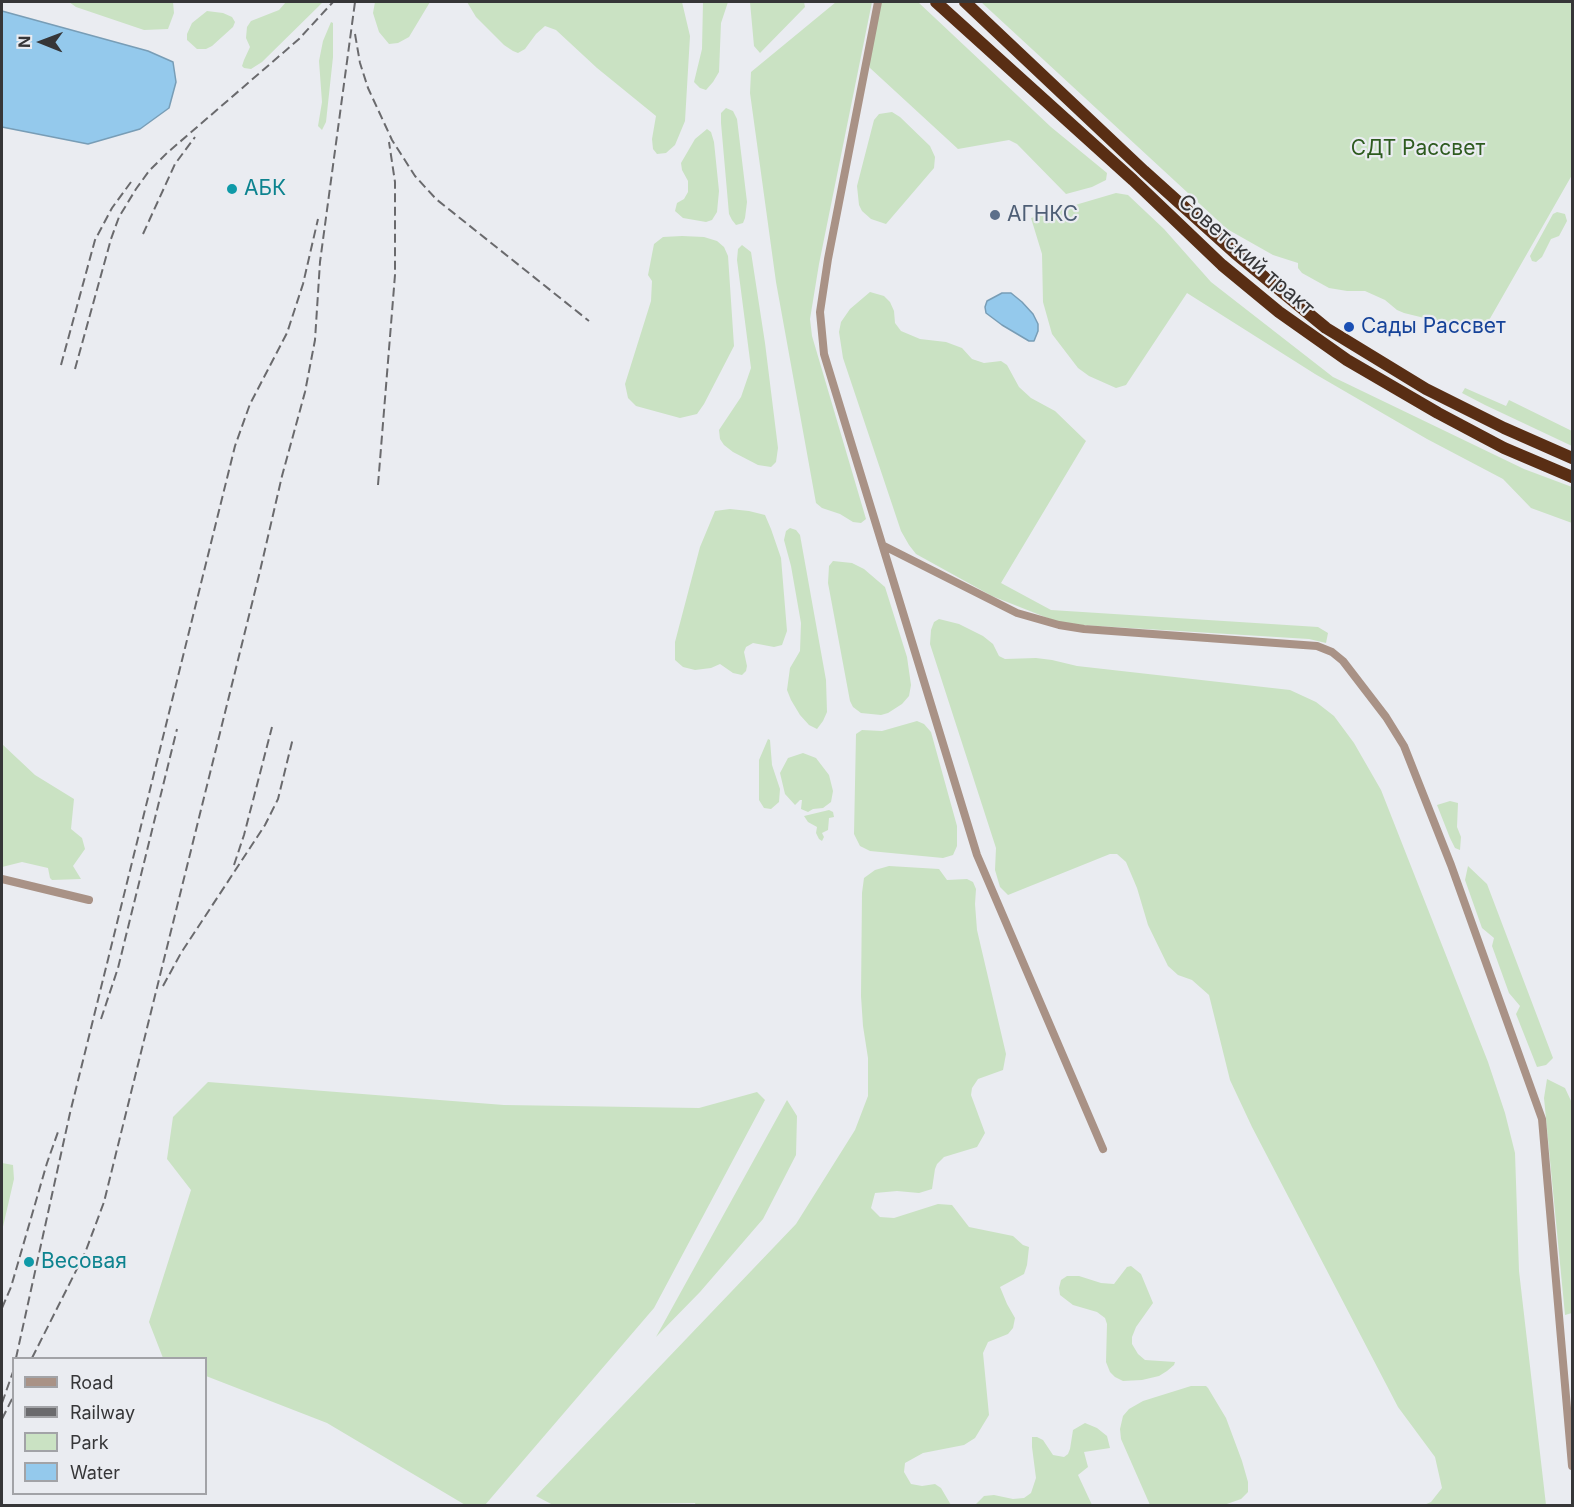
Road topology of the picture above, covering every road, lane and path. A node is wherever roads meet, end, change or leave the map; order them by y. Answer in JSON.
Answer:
{"nodes":[{"id":1,"x":878,"y":2,"type":"edge"},
{"id":2,"x":936,"y":2,"type":"edge"},
{"id":3,"x":965,"y":2,"type":"edge"},
{"id":4,"x":1572,"y":458,"type":"edge"},
{"id":5,"x":1572,"y":477,"type":"edge"},
{"id":6,"x":884,"y":546,"type":"junction"},
{"id":7,"x":2,"y":879,"type":"edge"},
{"id":8,"x":89,"y":900,"type":"dead end"},
{"id":9,"x":1103,"y":1149,"type":"dead end"},
{"id":10,"x":1572,"y":1466,"type":"edge"}],
"edges":[{"from":1,"to":6,"type":"street"},
{"from":2,"to":5,"type":"highway","name":"Советский тракт"},
{"from":3,"to":4,"type":"highway","name":"Советский тракт"},
{"from":6,"to":9,"type":"street"},
{"from":6,"to":10,"type":"street"},
{"from":7,"to":8,"type":"street"}]}
